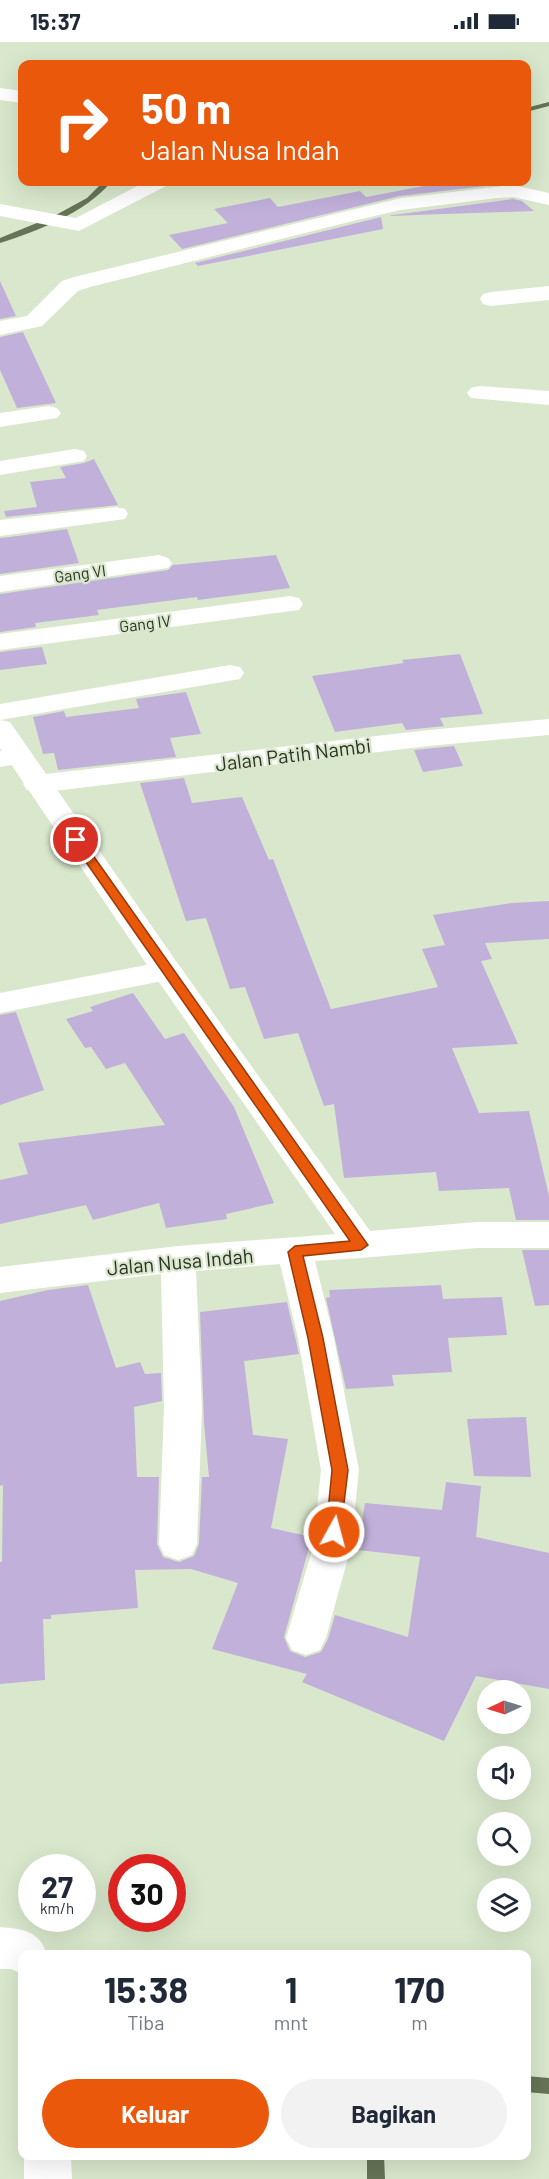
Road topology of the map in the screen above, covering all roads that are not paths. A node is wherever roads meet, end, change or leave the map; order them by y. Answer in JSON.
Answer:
{"nodes":[{"id":1,"x":0,"y":94,"type":"edge"},
{"id":2,"x":18,"y":96,"type":"edge"},
{"id":3,"x":150,"y":186,"type":"edge"},
{"id":4,"x":549,"y":199,"type":"edge"},
{"id":5,"x":0,"y":210,"type":"edge"},
{"id":6,"x":549,"y":293,"type":"edge"},
{"id":7,"x":491,"y":299,"type":"dead end"},
{"id":8,"x":0,"y":328,"type":"edge"},
{"id":9,"x":479,"y":393,"type":"dead end"},
{"id":10,"x":549,"y":398,"type":"edge"},
{"id":11,"x":49,"y":413,"type":"dead end"},
{"id":12,"x":0,"y":420,"type":"edge"},
{"id":13,"x":75,"y":456,"type":"dead end"},
{"id":14,"x":0,"y":468,"type":"edge"},
{"id":15,"x":116,"y":514,"type":"dead end"},
{"id":16,"x":0,"y":528,"type":"edge"},
{"id":17,"x":159,"y":562,"type":"dead end"},
{"id":18,"x":0,"y":584,"type":"edge"},
{"id":19,"x":290,"y":604,"type":"dead end"},
{"id":20,"x":0,"y":642,"type":"edge"},
{"id":21,"x":230,"y":673,"type":"dead end"},
{"id":22,"x":0,"y":712,"type":"edge"},
{"id":23,"x":549,"y":726,"type":"edge"},
{"id":24,"x":0,"y":728,"type":"edge"},
{"id":25,"x":10,"y":758,"type":"edge"},
{"id":26,"x":37,"y":784,"type":"junction"},
{"id":27,"x":167,"y":971,"type":"junction"},
{"id":28,"x":0,"y":1003,"type":"edge"},
{"id":29,"x":549,"y":1235,"type":"edge"},
{"id":30,"x":361,"y":1245,"type":"junction"},
{"id":31,"x":295,"y":1252,"type":"junction"},
{"id":32,"x":178,"y":1259,"type":"junction"},
{"id":33,"x":0,"y":1280,"type":"edge"},
{"id":34,"x":178,"y":1544,"type":"dead end"},
{"id":35,"x":306,"y":1638,"type":"dead end"},
{"id":36,"x":0,"y":1948,"type":"edge"},
{"id":37,"x":20,"y":1950,"type":"edge"},
{"id":38,"x":48,"y":2160,"type":"edge"},
{"id":39,"x":48,"y":2179,"type":"edge"}],
"edges":[{"from":1,"to":2,"type":"street"},
{"from":3,"to":5,"type":"street"},
{"from":4,"to":8,"type":"street"},
{"from":6,"to":7,"type":"street"},
{"from":9,"to":10,"type":"street"},
{"from":11,"to":12,"type":"street"},
{"from":13,"to":14,"type":"street"},
{"from":15,"to":16,"type":"street"},
{"from":17,"to":18,"type":"street","name":"Gang VI"},
{"from":19,"to":20,"type":"street","name":"Gang IV"},
{"from":21,"to":22,"type":"street"},
{"from":23,"to":26,"type":"street","name":"Jalan Patih Nambi"},
{"from":24,"to":25,"type":"street"},
{"from":25,"to":26,"type":"street"},
{"from":26,"to":27,"type":"street"},
{"from":27,"to":28,"type":"street"},
{"from":27,"to":30,"type":"street"},
{"from":29,"to":30,"type":"street","name":"Jalan Nusa Indah"},
{"from":30,"to":31,"type":"street","name":"Jalan Nusa Indah"},
{"from":31,"to":32,"type":"street","name":"Jalan Nusa Indah"},
{"from":31,"to":35,"type":"street"},
{"from":32,"to":33,"type":"street","name":"Jalan Nusa Indah"},
{"from":32,"to":34,"type":"street"},
{"from":36,"to":37,"type":"street"},
{"from":38,"to":39,"type":"street"}]}
